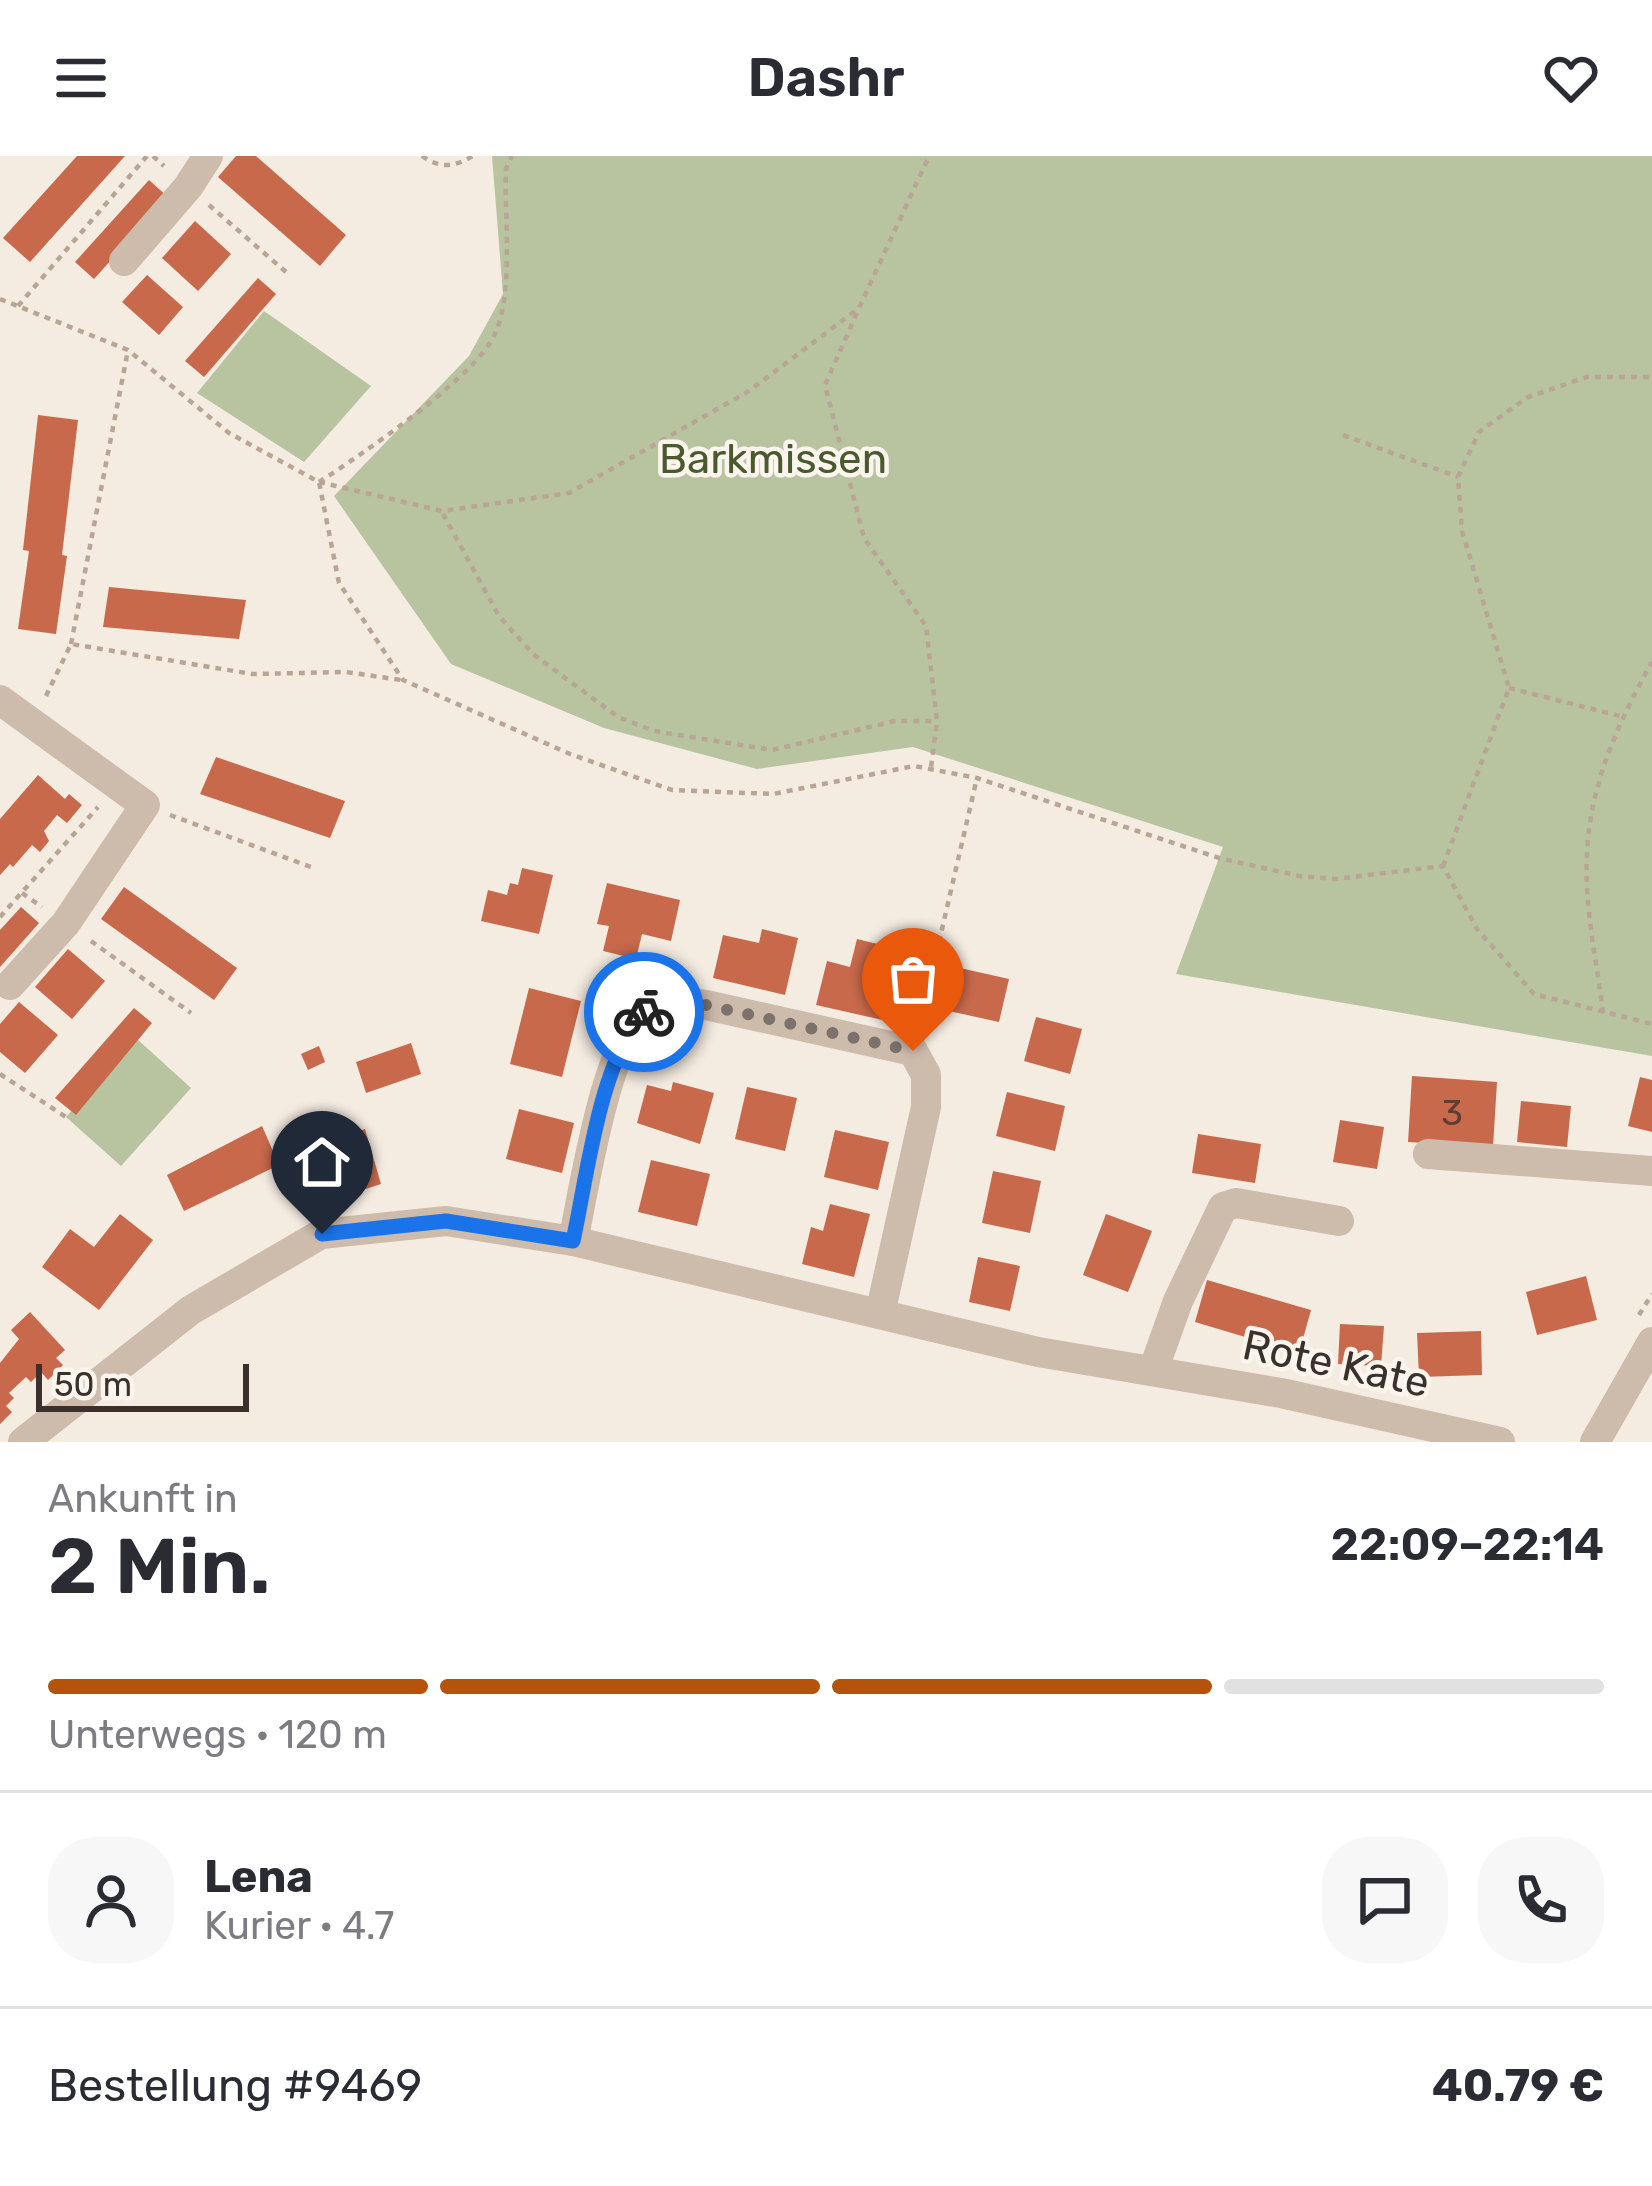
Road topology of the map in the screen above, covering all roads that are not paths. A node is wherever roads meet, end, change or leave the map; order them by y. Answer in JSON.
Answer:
{"nodes":[{"id":1,"x":208,"y":156,"type":"edge"},
{"id":2,"x":124,"y":260,"type":"dead end"},
{"id":3,"x":0,"y":700,"type":"edge"},
{"id":4,"x":10,"y":985,"type":"dead end"},
{"id":5,"x":1428,"y":1154,"type":"dead end"},
{"id":6,"x":1652,"y":1171,"type":"edge"},
{"id":7,"x":1339,"y":1221,"type":"dead end"},
{"id":8,"x":573,"y":1241,"type":"junction"},
{"id":9,"x":880,"y":1314,"type":"junction"},
{"id":10,"x":1652,"y":1342,"type":"edge"},
{"id":11,"x":1154,"y":1371,"type":"junction"},
{"id":12,"x":23,"y":1442,"type":"edge"},
{"id":13,"x":1501,"y":1442,"type":"edge"},
{"id":14,"x":1595,"y":1442,"type":"edge"}],
"edges":[{"from":1,"to":2,"type":"street"},
{"from":3,"to":4,"type":"street"},
{"from":5,"to":6,"type":"street"},
{"from":7,"to":11,"type":"street"},
{"from":8,"to":9,"type":"street","name":"Rote Kate"},
{"from":8,"to":9,"type":"street"},
{"from":8,"to":12,"type":"street","name":"Rote Kate"},
{"from":9,"to":11,"type":"street","name":"Rote Kate"},
{"from":10,"to":14,"type":"street"},
{"from":11,"to":13,"type":"street","name":"Rote Kate"}]}
